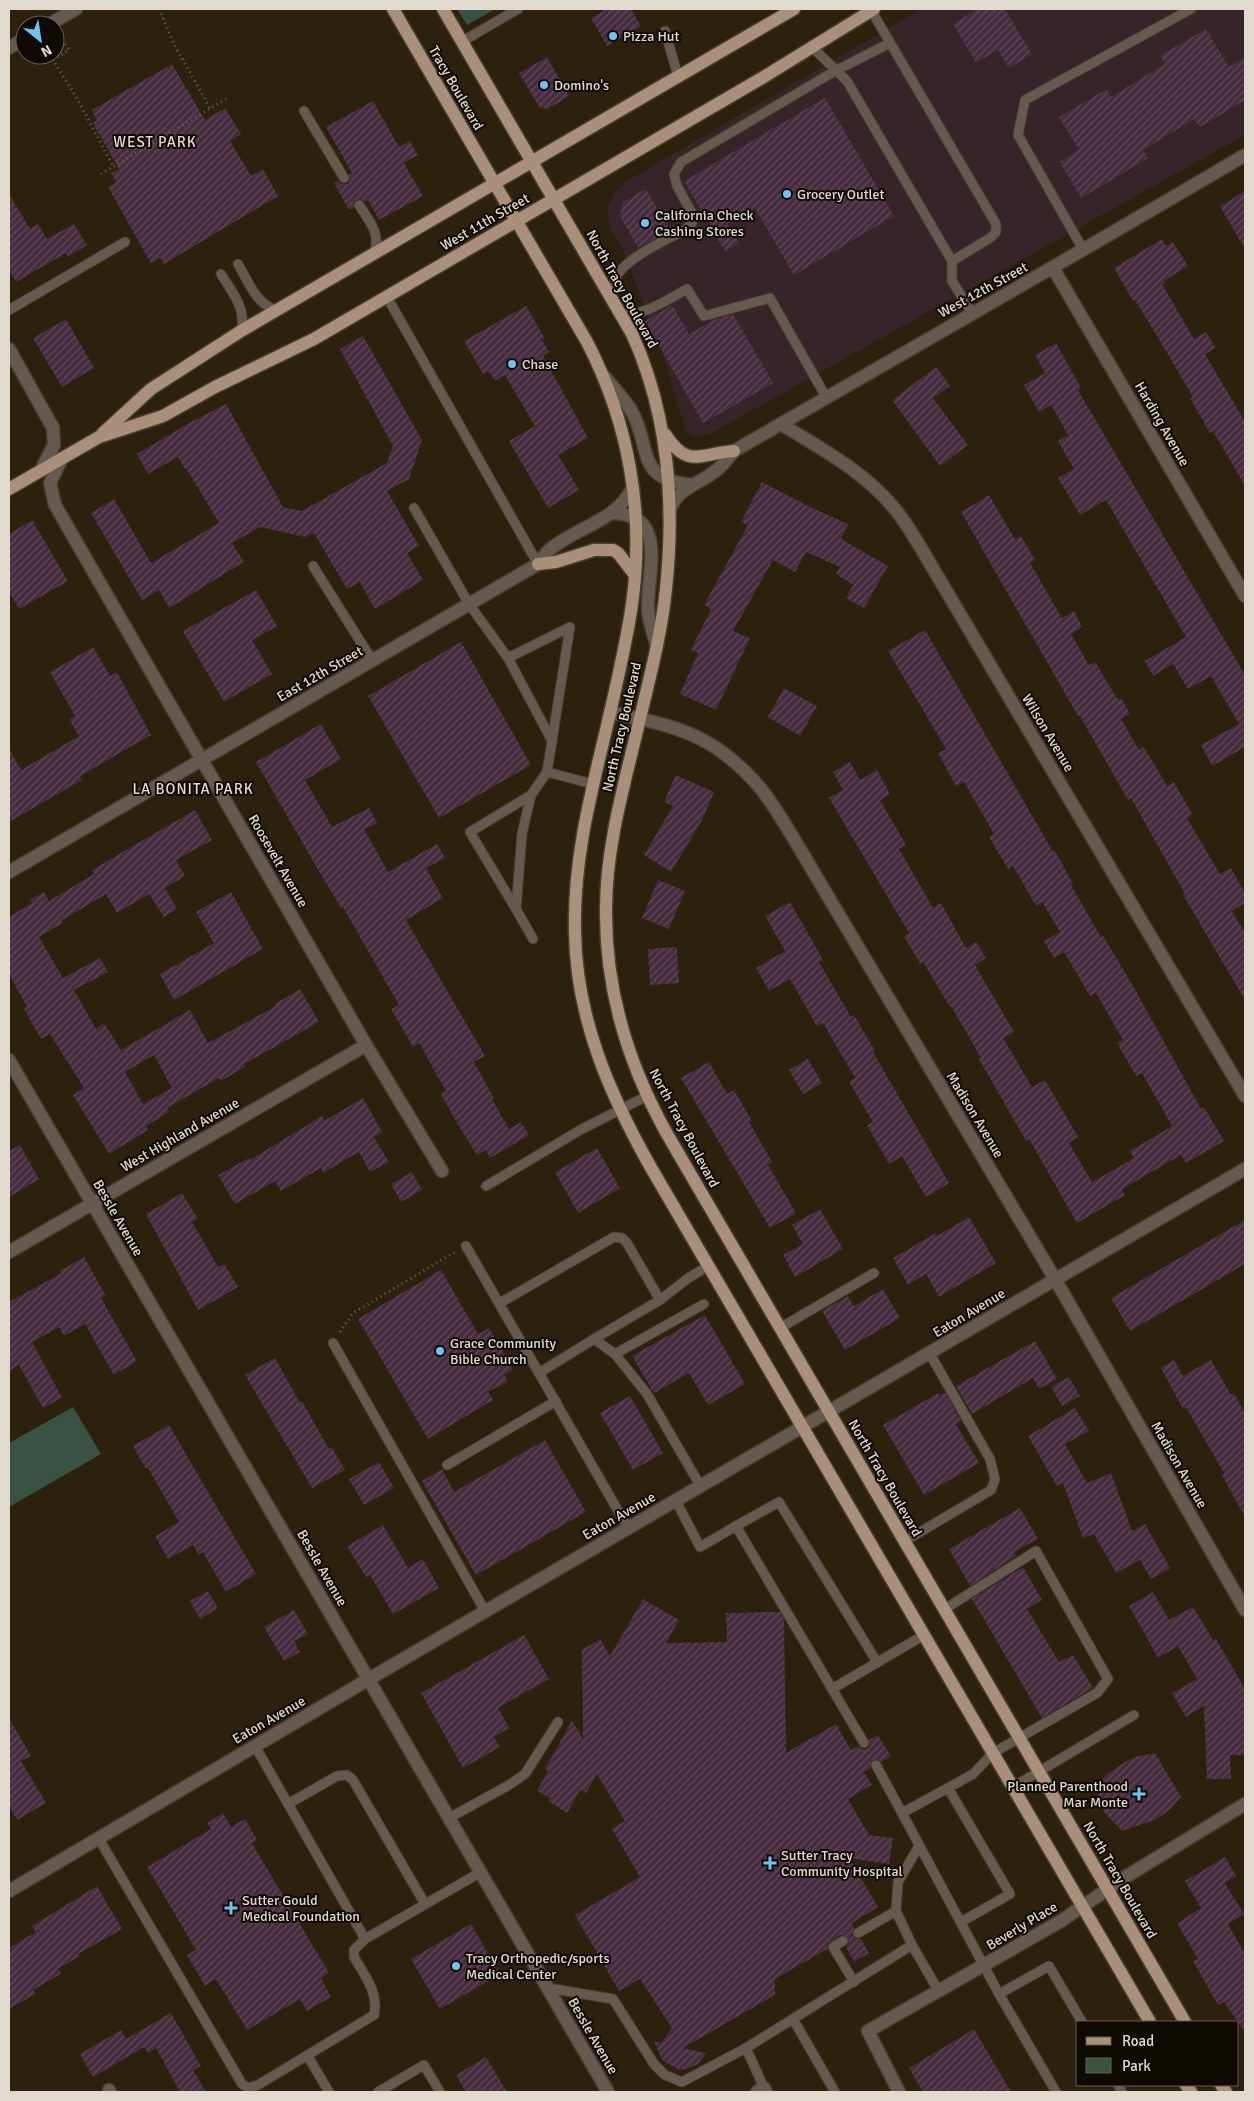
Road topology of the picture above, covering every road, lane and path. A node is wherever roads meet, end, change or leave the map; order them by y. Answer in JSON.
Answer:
{"nodes":[{"id":1,"x":76,"y":9,"type":"edge"},
{"id":2,"x":159,"y":9,"type":"edge"},
{"id":3,"x":393,"y":9,"type":"edge"},
{"id":4,"x":443,"y":9,"type":"edge"},
{"id":5,"x":518,"y":9,"type":"edge"},
{"id":6,"x":794,"y":9,"type":"edge"},
{"id":7,"x":872,"y":9,"type":"edge"},
{"id":8,"x":1191,"y":9,"type":"edge"},
{"id":9,"x":65,"y":15,"type":"edge"},
{"id":10,"x":665,"y":32,"type":"dead end"},
{"id":11,"x":463,"y":42,"type":"junction"},
{"id":12,"x":890,"y":43,"type":"junction"},
{"id":13,"x":811,"y":46,"type":"junction"},
{"id":14,"x":56,"y":65,"type":"edge"},
{"id":15,"x":835,"y":70,"type":"junction"},
{"id":16,"x":678,"y":76,"type":"junction"},
{"id":17,"x":226,"y":99,"type":"dead end"},
{"id":18,"x":210,"y":108,"type":"junction"},
{"id":19,"x":304,"y":111,"type":"dead end"},
{"id":20,"x":1245,"y":155,"type":"edge"},
{"id":21,"x":532,"y":160,"type":"junction"},
{"id":22,"x":113,"y":166,"type":"junction"},
{"id":23,"x":101,"y":174,"type":"dead end"},
{"id":24,"x":344,"y":178,"type":"dead end"},
{"id":25,"x":494,"y":183,"type":"junction"},
{"id":26,"x":554,"y":199,"type":"junction"},
{"id":27,"x":359,"y":205,"type":"dead end"},
{"id":28,"x":516,"y":221,"type":"junction"},
{"id":29,"x":125,"y":242,"type":"dead end"},
{"id":30,"x":1084,"y":250,"type":"junction"},
{"id":31,"x":374,"y":254,"type":"junction"},
{"id":32,"x":952,"y":261,"type":"junction"},
{"id":33,"x":238,"y":264,"type":"dead end"},
{"id":34,"x":1054,"y":268,"type":"junction"},
{"id":35,"x":221,"y":274,"type":"dead end"},
{"id":36,"x":611,"y":296,"type":"junction"},
{"id":37,"x":387,"y":297,"type":"junction"},
{"id":38,"x":9,"y":310,"type":"edge"},
{"id":39,"x":276,"y":310,"type":"junction"},
{"id":40,"x":972,"y":313,"type":"junction"},
{"id":41,"x":622,"y":316,"type":"junction"},
{"id":42,"x":241,"y":331,"type":"junction"},
{"id":43,"x":9,"y":350,"type":"edge"},
{"id":44,"x":603,"y":375,"type":"junction"},
{"id":45,"x":826,"y":397,"type":"junction"},
{"id":46,"x":781,"y":424,"type":"junction"},
{"id":47,"x":663,"y":430,"type":"junction"},
{"id":48,"x":99,"y":437,"type":"junction"},
{"id":49,"x":734,"y":451,"type":"junction"},
{"id":50,"x":62,"y":458,"type":"junction"},
{"id":51,"x":41,"y":470,"type":"junction"},
{"id":52,"x":668,"y":479,"type":"junction"},
{"id":53,"x":692,"y":485,"type":"junction"},
{"id":54,"x":633,"y":488,"type":"junction"},
{"id":55,"x":9,"y":489,"type":"edge"},
{"id":56,"x":414,"y":508,"type":"dead end"},
{"id":57,"x":668,"y":512,"type":"junction"},
{"id":58,"x":612,"y":513,"type":"junction"},
{"id":59,"x":635,"y":518,"type":"junction"},
{"id":60,"x":538,"y":564,"type":"junction"},
{"id":61,"x":313,"y":566,"type":"dead end"},
{"id":62,"x":635,"y":575,"type":"junction"},
{"id":63,"x":1245,"y":596,"type":"edge"},
{"id":64,"x":469,"y":604,"type":"junction"},
{"id":65,"x":656,"y":646,"type":"junction"},
{"id":66,"x":508,"y":658,"type":"junction"},
{"id":67,"x":372,"y":660,"type":"junction"},
{"id":68,"x":610,"y":712,"type":"junction"},
{"id":69,"x":640,"y":718,"type":"junction"},
{"id":70,"x":552,"y":740,"type":"junction"},
{"id":71,"x":203,"y":760,"type":"junction"},
{"id":72,"x":547,"y":772,"type":"junction"},
{"id":73,"x":592,"y":784,"type":"junction"},
{"id":74,"x":531,"y":795,"type":"junction"},
{"id":75,"x":9,"y":872,"type":"edge"},
{"id":76,"x":516,"y":909,"type":"junction"},
{"id":77,"x":533,"y":939,"type":"dead end"},
{"id":78,"x":366,"y":1045,"type":"junction"},
{"id":79,"x":9,"y":1060,"type":"edge"},
{"id":80,"x":647,"y":1096,"type":"junction"},
{"id":81,"x":1245,"y":1096,"type":"edge"},
{"id":82,"x":620,"y":1109,"type":"junction"},
{"id":83,"x":1245,"y":1169,"type":"edge"},
{"id":84,"x":442,"y":1170,"type":"dead end"},
{"id":85,"x":486,"y":1186,"type":"dead end"},
{"id":86,"x":92,"y":1203,"type":"junction"},
{"id":87,"x":466,"y":1246,"type":"joint"},
{"id":88,"x":9,"y":1252,"type":"edge"},
{"id":89,"x":708,"y":1266,"type":"junction"},
{"id":90,"x":874,"y":1273,"type":"dead end"},
{"id":91,"x":1055,"y":1278,"type":"junction"},
{"id":92,"x":660,"y":1300,"type":"junction"},
{"id":93,"x":500,"y":1304,"type":"junction"},
{"id":94,"x":704,"y":1304,"type":"dead end"},
{"id":95,"x":780,"y":1328,"type":"junction"},
{"id":96,"x":594,"y":1339,"type":"junction"},
{"id":97,"x":333,"y":1343,"type":"joint"},
{"id":98,"x":615,"y":1354,"type":"junction"},
{"id":99,"x":930,"y":1354,"type":"junction"},
{"id":100,"x":540,"y":1373,"type":"junction"},
{"id":101,"x":556,"y":1401,"type":"junction"},
{"id":102,"x":829,"y":1412,"type":"junction"},
{"id":103,"x":803,"y":1427,"type":"junction"},
{"id":104,"x":447,"y":1465,"type":"dead end"},
{"id":105,"x":701,"y":1486,"type":"junction"},
{"id":106,"x":676,"y":1501,"type":"junction"},
{"id":107,"x":736,"y":1526,"type":"junction"},
{"id":108,"x":628,"y":1528,"type":"junction"},
{"id":109,"x":905,"y":1541,"type":"junction"},
{"id":110,"x":945,"y":1609,"type":"junction"},
{"id":111,"x":1245,"y":1610,"type":"edge"},
{"id":112,"x":485,"y":1611,"type":"junction"},
{"id":113,"x":924,"y":1634,"type":"junction"},
{"id":114,"x":877,"y":1662,"type":"junction"},
{"id":115,"x":369,"y":1679,"type":"junction"},
{"id":116,"x":832,"y":1689,"type":"junction"},
{"id":117,"x":1134,"y":1715,"type":"dead end"},
{"id":118,"x":558,"y":1722,"type":"dead end"},
{"id":119,"x":1020,"y":1738,"type":"junction"},
{"id":120,"x":864,"y":1743,"type":"dead end"},
{"id":121,"x":255,"y":1746,"type":"junction"},
{"id":122,"x":993,"y":1753,"type":"junction"},
{"id":123,"x":876,"y":1765,"type":"dead end"},
{"id":124,"x":1039,"y":1771,"type":"junction"},
{"id":125,"x":1013,"y":1787,"type":"junction"},
{"id":126,"x":948,"y":1788,"type":"junction"},
{"id":127,"x":288,"y":1804,"type":"junction"},
{"id":128,"x":1245,"y":1804,"type":"edge"},
{"id":129,"x":902,"y":1813,"type":"junction"},
{"id":130,"x":449,"y":1818,"type":"junction"},
{"id":131,"x":99,"y":1839,"type":"junction"},
{"id":132,"x":919,"y":1846,"type":"junction"},
{"id":133,"x":481,"y":1872,"type":"junction"},
{"id":134,"x":1108,"y":1890,"type":"junction"},
{"id":135,"x":9,"y":1891,"type":"edge"},
{"id":136,"x":425,"y":1904,"type":"junction"},
{"id":137,"x":1082,"y":1907,"type":"junction"},
{"id":138,"x":896,"y":1911,"type":"junction"},
{"id":139,"x":961,"y":1922,"type":"junction"},
{"id":140,"x":858,"y":1933,"type":"dead end"},
{"id":141,"x":366,"y":1939,"type":"junction"},
{"id":142,"x":842,"y":1941,"type":"dead end"},
{"id":143,"x":912,"y":1945,"type":"junction"},
{"id":144,"x":985,"y":1966,"type":"junction"},
{"id":145,"x":854,"y":1982,"type":"junction"},
{"id":146,"x":548,"y":1988,"type":"junction"},
{"id":147,"x":938,"y":1990,"type":"junction"},
{"id":148,"x":999,"y":1994,"type":"junction"},
{"id":149,"x":793,"y":2019,"type":"junction"},
{"id":150,"x":1081,"y":2021,"type":"edge"},
{"id":151,"x":1149,"y":2021,"type":"edge"},
{"id":152,"x":1184,"y":2021,"type":"edge"},
{"id":153,"x":746,"y":2048,"type":"junction"},
{"id":154,"x":307,"y":2056,"type":"junction"},
{"id":155,"x":604,"y":2091,"type":"edge"},
{"id":156,"x":762,"y":2091,"type":"edge"},
{"id":157,"x":329,"y":2092,"type":"edge"},
{"id":158,"x":378,"y":2092,"type":"edge"},
{"id":159,"x":440,"y":2092,"type":"edge"},
{"id":160,"x":835,"y":2092,"type":"edge"},
{"id":161,"x":899,"y":2092,"type":"edge"},
{"id":162,"x":1056,"y":2092,"type":"edge"}],
"edges":[{"from":1,"to":9,"type":"street"},
{"from":2,"to":18,"type":"path"},
{"from":3,"to":25,"type":"main road","name":"Tracy Boulevard"},
{"from":4,"to":11,"type":"main road","name":"Tracy Boulevard"},
{"from":5,"to":11,"type":"lane"},
{"from":6,"to":16,"type":"main road","name":"West 11th Street"},
{"from":7,"to":12,"type":"lane"},
{"from":7,"to":13,"type":"main road","name":"West 11th Street"},
{"from":8,"to":30,"type":"lane"},
{"from":10,"to":16,"type":"lane"},
{"from":11,"to":21,"type":"main road","name":"Tracy Boulevard"},
{"from":12,"to":15,"type":"lane"},
{"from":12,"to":32,"type":"lane"},
{"from":13,"to":15,"type":"lane"},
{"from":13,"to":26,"type":"main road","name":"West 11th Street"},
{"from":14,"to":22,"type":"path"},
{"from":15,"to":32,"type":"lane"},
{"from":15,"to":36,"type":"lane"},
{"from":16,"to":21,"type":"main road","name":"West 11th Street"},
{"from":17,"to":18,"type":"path"},
{"from":18,"to":22,"type":"path"},
{"from":19,"to":24,"type":"lane"},
{"from":20,"to":30,"type":"street","name":"West 12th Street"},
{"from":21,"to":25,"type":"main road","name":"West 11th Street"},
{"from":21,"to":26,"type":"main road","name":"North Tracy Boulevard"},
{"from":22,"to":23,"type":"path"},
{"from":25,"to":28,"type":"main road","name":"North Tracy Boulevard"},
{"from":25,"to":31,"type":"main road","name":"West 11th Street"},
{"from":26,"to":28,"type":"main road","name":"West 11th Street"},
{"from":26,"to":36,"type":"main road","name":"North Tracy Boulevard"},
{"from":27,"to":31,"type":"lane"},
{"from":28,"to":37,"type":"main road","name":"West 11th Street"},
{"from":28,"to":44,"type":"main road","name":"North Tracy Boulevard"},
{"from":29,"to":38,"type":"lane"},
{"from":30,"to":34,"type":"street","name":"West 12th Street"},
{"from":31,"to":39,"type":"main road","name":"West 11th Street"},
{"from":32,"to":40,"type":"lane"},
{"from":33,"to":39,"type":"lane"},
{"from":34,"to":40,"type":"street","name":"West 12th Street"},
{"from":34,"to":63,"type":"street","name":"Harding Avenue"},
{"from":35,"to":42,"type":"lane"},
{"from":36,"to":41,"type":"main road","name":"North Tracy Boulevard"},
{"from":37,"to":48,"type":"main road","name":"West 11th Street"},
{"from":37,"to":60,"type":"lane"},
{"from":39,"to":42,"type":"main road","name":"West 11th Street"},
{"from":40,"to":45,"type":"street","name":"West 12th Street"},
{"from":41,"to":45,"type":"lane"},
{"from":41,"to":47,"type":"main road","name":"North Tracy Boulevard"},
{"from":42,"to":48,"type":"main road","name":"West 11th Street"},
{"from":43,"to":51,"type":"street"},
{"from":44,"to":52,"type":"street"},
{"from":44,"to":54,"type":"main road","name":"North Tracy Boulevard"},
{"from":45,"to":46,"type":"street","name":"West 12th Street"},
{"from":46,"to":49,"type":"street","name":"West 12th Street"},
{"from":46,"to":81,"type":"street","name":"Wilson Avenue"},
{"from":47,"to":49,"type":"main road"},
{"from":47,"to":52,"type":"main road","name":"North Tracy Boulevard"},
{"from":48,"to":50,"type":"main road","name":"West 11th Street"},
{"from":49,"to":53,"type":"street"},
{"from":50,"to":51,"type":"main road","name":"West 11th Street"},
{"from":50,"to":71,"type":"street","name":"Roosevelt Avenue"},
{"from":51,"to":55,"type":"main road","name":"West 11th Street"},
{"from":52,"to":53,"type":"street"},
{"from":52,"to":57,"type":"main road","name":"North Tracy Boulevard"},
{"from":53,"to":57,"type":"street"},
{"from":54,"to":58,"type":"street","name":"East 12th Street"},
{"from":54,"to":59,"type":"main road","name":"North Tracy Boulevard"},
{"from":56,"to":64,"type":"lane"},
{"from":57,"to":65,"type":"main road","name":"North Tracy Boulevard"},
{"from":58,"to":59,"type":"street"},
{"from":58,"to":60,"type":"street","name":"East 12th Street"},
{"from":59,"to":62,"type":"main road","name":"North Tracy Boulevard"},
{"from":59,"to":65,"type":"street"},
{"from":60,"to":62,"type":"main road"},
{"from":60,"to":64,"type":"street","name":"East 12th Street"},
{"from":61,"to":67,"type":"lane"},
{"from":62,"to":68,"type":"main road","name":"North Tracy Boulevard"},
{"from":64,"to":66,"type":"lane"},
{"from":64,"to":67,"type":"street","name":"East 12th Street"},
{"from":65,"to":69,"type":"main road","name":"North Tracy Boulevard"},
{"from":66,"to":70,"type":"lane"},
{"from":66,"to":70,"type":"lane"},
{"from":67,"to":71,"type":"street","name":"East 12th Street"},
{"from":68,"to":69,"type":"street","name":"Madison Avenue"},
{"from":68,"to":73,"type":"main road","name":"North Tracy Boulevard"},
{"from":69,"to":80,"type":"main road","name":"North Tracy Boulevard"},
{"from":69,"to":91,"type":"street","name":"Madison Avenue"},
{"from":70,"to":72,"type":"lane"},
{"from":71,"to":75,"type":"street","name":"East 12th Street"},
{"from":71,"to":78,"type":"street","name":"Roosevelt Avenue"},
{"from":72,"to":73,"type":"lane"},
{"from":72,"to":74,"type":"lane"},
{"from":73,"to":82,"type":"main road","name":"North Tracy Boulevard"},
{"from":74,"to":76,"type":"lane"},
{"from":74,"to":76,"type":"lane"},
{"from":76,"to":77,"type":"lane"},
{"from":78,"to":84,"type":"street","name":"Roosevelt Avenue"},
{"from":78,"to":86,"type":"street","name":"West Highland Avenue"},
{"from":79,"to":86,"type":"street","name":"Bessle Avenue"},
{"from":80,"to":82,"type":"lane"},
{"from":80,"to":95,"type":"main road","name":"North Tracy Boulevard"},
{"from":82,"to":85,"type":"lane"},
{"from":82,"to":89,"type":"main road","name":"North Tracy Boulevard"},
{"from":83,"to":91,"type":"street","name":"Eaton Avenue"},
{"from":86,"to":88,"type":"street","name":"West Highland Avenue"},
{"from":86,"to":115,"type":"street","name":"Bessle Avenue"},
{"from":87,"to":93,"type":"lane"},
{"from":87,"to":97,"type":"path"},
{"from":89,"to":92,"type":"lane"},
{"from":89,"to":103,"type":"main road","name":"North Tracy Boulevard"},
{"from":90,"to":95,"type":"lane"},
{"from":91,"to":99,"type":"street","name":"Eaton Avenue"},
{"from":91,"to":111,"type":"street","name":"Madison Avenue"},
{"from":92,"to":93,"type":"lane"},
{"from":92,"to":96,"type":"lane"},
{"from":93,"to":100,"type":"lane"},
{"from":94,"to":98,"type":"lane"},
{"from":95,"to":102,"type":"main road","name":"North Tracy Boulevard"},
{"from":96,"to":98,"type":"lane"},
{"from":96,"to":100,"type":"lane"},
{"from":97,"to":112,"type":"lane"},
{"from":98,"to":105,"type":"lane"},
{"from":99,"to":102,"type":"street","name":"Eaton Avenue"},
{"from":99,"to":109,"type":"lane"},
{"from":100,"to":101,"type":"lane"},
{"from":101,"to":104,"type":"lane"},
{"from":101,"to":108,"type":"lane"},
{"from":102,"to":103,"type":"street","name":"Eaton Avenue"},
{"from":102,"to":109,"type":"main road","name":"North Tracy Boulevard"},
{"from":103,"to":105,"type":"street","name":"Eaton Avenue"},
{"from":103,"to":113,"type":"main road","name":"North Tracy Boulevard"},
{"from":105,"to":106,"type":"street","name":"Eaton Avenue"},
{"from":106,"to":107,"type":"lane"},
{"from":106,"to":108,"type":"street","name":"Eaton Avenue"},
{"from":107,"to":114,"type":"lane"},
{"from":107,"to":116,"type":"lane"},
{"from":108,"to":112,"type":"street","name":"Eaton Avenue"},
{"from":109,"to":110,"type":"main road","name":"North Tracy Boulevard"},
{"from":110,"to":119,"type":"main road","name":"North Tracy Boulevard"},
{"from":110,"to":119,"type":"lane"},
{"from":112,"to":115,"type":"street","name":"Eaton Avenue"},
{"from":113,"to":114,"type":"lane"},
{"from":113,"to":122,"type":"main road","name":"North Tracy Boulevard"},
{"from":114,"to":116,"type":"lane"},
{"from":115,"to":121,"type":"street","name":"Eaton Avenue"},
{"from":115,"to":130,"type":"street","name":"Bessle Avenue"},
{"from":116,"to":120,"type":"lane"},
{"from":117,"to":124,"type":"lane"},
{"from":118,"to":130,"type":"lane"},
{"from":119,"to":122,"type":"lane"},
{"from":119,"to":124,"type":"main road","name":"North Tracy Boulevard"},
{"from":121,"to":127,"type":"lane"},
{"from":121,"to":131,"type":"street","name":"Eaton Avenue"},
{"from":122,"to":125,"type":"main road","name":"North Tracy Boulevard"},
{"from":122,"to":126,"type":"lane"},
{"from":123,"to":129,"type":"lane"},
{"from":124,"to":125,"type":"lane"},
{"from":124,"to":134,"type":"main road","name":"North Tracy Boulevard"},
{"from":125,"to":137,"type":"main road","name":"North Tracy Boulevard"},
{"from":126,"to":129,"type":"lane"},
{"from":126,"to":139,"type":"lane"},
{"from":127,"to":136,"type":"lane"},
{"from":127,"to":141,"type":"lane"},
{"from":128,"to":134,"type":"street","name":"Beverly Place"},
{"from":129,"to":132,"type":"lane"},
{"from":130,"to":133,"type":"street","name":"Bessle Avenue"},
{"from":131,"to":135,"type":"street","name":"Eaton Avenue"},
{"from":131,"to":154,"type":"lane"},
{"from":132,"to":138,"type":"lane"},
{"from":132,"to":139,"type":"lane"},
{"from":133,"to":136,"type":"lane"},
{"from":133,"to":146,"type":"street","name":"Bessle Avenue"},
{"from":134,"to":137,"type":"street","name":"Beverly Place"},
{"from":134,"to":152,"type":"main road","name":"North Tracy Boulevard"},
{"from":136,"to":141,"type":"lane"},
{"from":137,"to":144,"type":"street","name":"Beverly Place"},
{"from":137,"to":151,"type":"main road","name":"North Tracy Boulevard"},
{"from":138,"to":140,"type":"lane"},
{"from":138,"to":143,"type":"lane"},
{"from":139,"to":144,"type":"lane"},
{"from":141,"to":154,"type":"lane"},
{"from":142,"to":145,"type":"lane"},
{"from":143,"to":145,"type":"lane"},
{"from":143,"to":147,"type":"lane"},
{"from":144,"to":147,"type":"street","name":"Beverly Place"},
{"from":144,"to":148,"type":"lane"},
{"from":145,"to":149,"type":"lane"},
{"from":146,"to":153,"type":"lane"},
{"from":146,"to":155,"type":"street","name":"Bessle Avenue"},
{"from":147,"to":161,"type":"street","name":"Beverly Place"},
{"from":148,"to":150,"type":"lane"},
{"from":148,"to":162,"type":"lane"},
{"from":149,"to":153,"type":"lane"},
{"from":149,"to":160,"type":"lane"},
{"from":153,"to":156,"type":"lane"},
{"from":154,"to":157,"type":"lane"},
{"from":158,"to":159,"type":"lane"}]}
